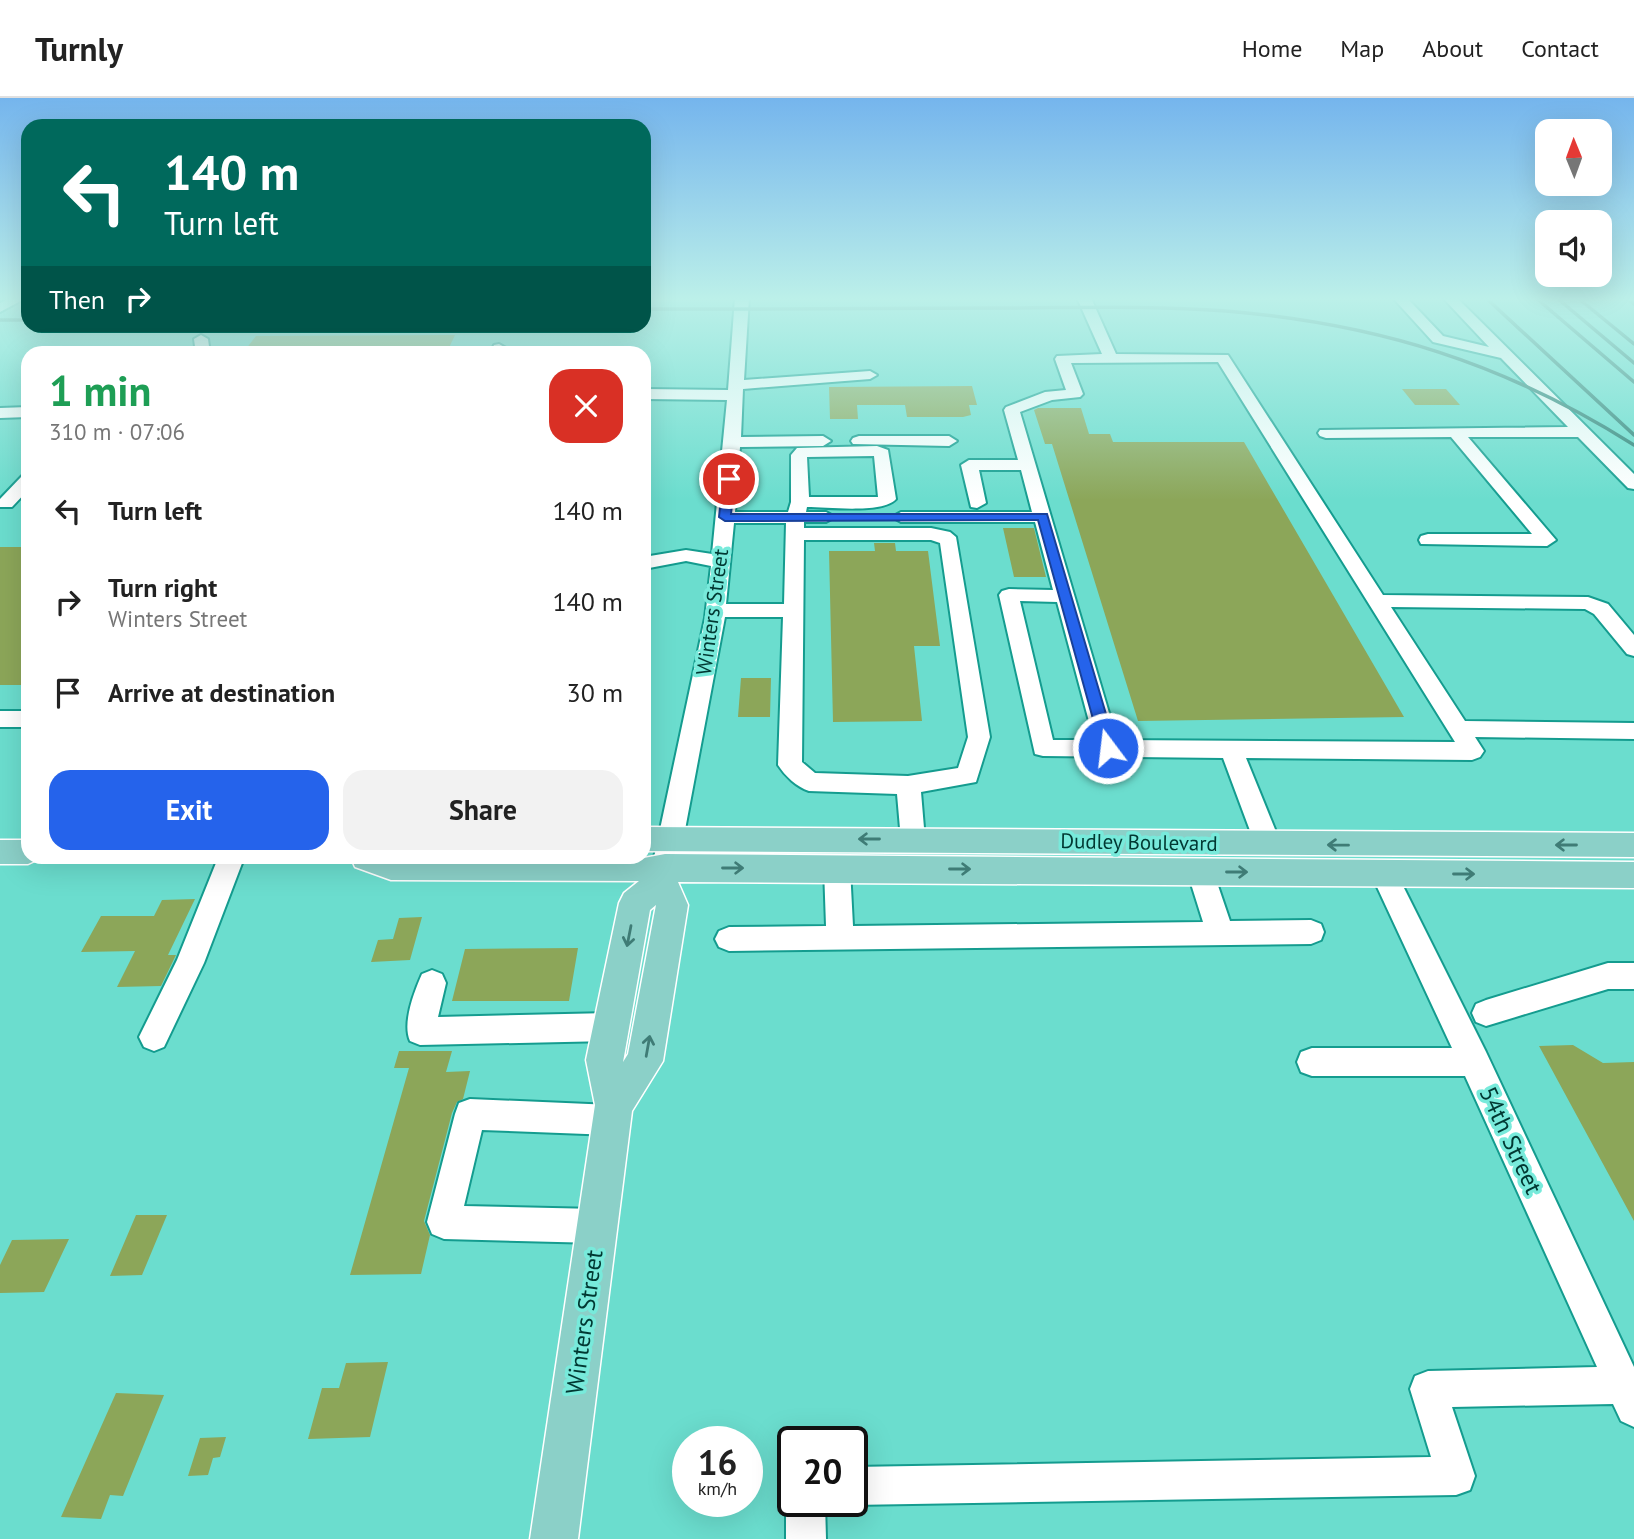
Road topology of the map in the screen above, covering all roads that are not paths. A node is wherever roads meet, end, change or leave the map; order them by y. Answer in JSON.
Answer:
{"nodes":[{"id":1,"x":738,"y":365,"type":"edge"},
{"id":2,"x":1064,"y":365,"type":"edge"},
{"id":3,"x":1228,"y":365,"type":"edge"},
{"id":4,"x":1517,"y":365,"type":"edge"},
{"id":5,"x":870,"y":375,"type":"dead end"},
{"id":6,"x":736,"y":390,"type":"junction"},
{"id":7,"x":651,"y":394,"type":"edge"},
{"id":8,"x":21,"y":412,"type":"edge"},
{"id":9,"x":0,"y":413,"type":"edge"},
{"id":10,"x":1455,"y":432,"type":"junction"},
{"id":11,"x":1583,"y":432,"type":"junction"},
{"id":12,"x":1326,"y":433,"type":"dead end"},
{"id":13,"x":732,"y":442,"type":"junction"},
{"id":14,"x":961,"y":452,"type":"junction"},
{"id":15,"x":1028,"y":466,"type":"junction"},
{"id":16,"x":1634,"y":484,"type":"edge"},
{"id":17,"x":21,"y":486,"type":"edge"},
{"id":18,"x":3,"y":503,"type":"edge"},
{"id":19,"x":21,"y":503,"type":"edge"},
{"id":20,"x":977,"y":503,"type":"dead end"},
{"id":21,"x":725,"y":517,"type":"junction"},
{"id":22,"x":1043,"y":517,"type":"junction"},
{"id":23,"x":797,"y":518,"type":"junction"},
{"id":24,"x":1428,"y":540,"type":"dead end"},
{"id":25,"x":716,"y":561,"type":"junction"},
{"id":26,"x":651,"y":563,"type":"edge"},
{"id":27,"x":1066,"y":596,"type":"junction"},
{"id":28,"x":1379,"y":601,"type":"junction"},
{"id":29,"x":793,"y":610,"type":"junction"},
{"id":30,"x":716,"y":611,"type":"junction"},
{"id":31,"x":1634,"y":649,"type":"edge"},
{"id":32,"x":0,"y":719,"type":"edge"},
{"id":33,"x":21,"y":719,"type":"edge"},
{"id":34,"x":1459,"y":729,"type":"junction"},
{"id":35,"x":1634,"y":731,"type":"edge"},
{"id":36,"x":1108,"y":748,"type":"junction"},
{"id":37,"x":1231,"y":748,"type":"junction"},
{"id":38,"x":908,"y":785,"type":"junction"},
{"id":39,"x":913,"y":840,"type":"junction"},
{"id":40,"x":1268,"y":844,"type":"junction"},
{"id":41,"x":1634,"y":845,"type":"edge"},
{"id":42,"x":0,"y":852,"type":"edge"},
{"id":43,"x":21,"y":852,"type":"edge"},
{"id":44,"x":660,"y":856,"type":"edge"},
{"id":45,"x":229,"y":864,"type":"edge"},
{"id":46,"x":383,"y":864,"type":"edge"},
{"id":47,"x":464,"y":864,"type":"edge"},
{"id":48,"x":837,"y":868,"type":"junction"},
{"id":49,"x":1200,"y":871,"type":"junction"},
{"id":50,"x":1384,"y":874,"type":"junction"},
{"id":51,"x":1634,"y":875,"type":"edge"},
{"id":52,"x":1311,"y":932,"type":"dead end"},
{"id":53,"x":1220,"y":933,"type":"junction"},
{"id":54,"x":840,"y":938,"type":"junction"},
{"id":55,"x":729,"y":939,"type":"dead end"},
{"id":56,"x":1634,"y":976,"type":"edge"},
{"id":57,"x":432,"y":984,"type":"dead end"},
{"id":58,"x":1486,"y":1013,"type":"dead end"},
{"id":59,"x":610,"y":1027,"type":"junction"},
{"id":60,"x":154,"y":1037,"type":"dead end"},
{"id":61,"x":1312,"y":1062,"type":"dead end"},
{"id":62,"x":1475,"y":1062,"type":"junction"},
{"id":63,"x":613,"y":1112,"type":"junction"},
{"id":64,"x":597,"y":1226,"type":"junction"},
{"id":65,"x":1628,"y":1396,"type":"edge"},
{"id":66,"x":868,"y":1486,"type":"edge"},
{"id":67,"x":806,"y":1517,"type":"edge"},
{"id":68,"x":554,"y":1539,"type":"edge"},
{"id":69,"x":806,"y":1539,"type":"edge"}],
"edges":[{"from":1,"to":6,"type":"street","name":"Winters Street"},
{"from":2,"to":15,"type":"street"},
{"from":3,"to":28,"type":"street"},
{"from":4,"to":11,"type":"street"},
{"from":5,"to":6,"type":"street"},
{"from":6,"to":7,"type":"street"},
{"from":6,"to":13,"type":"street","name":"Winters Street"},
{"from":8,"to":9,"type":"street"},
{"from":10,"to":11,"type":"street"},
{"from":10,"to":12,"type":"street"},
{"from":10,"to":24,"type":"street"},
{"from":11,"to":16,"type":"street"},
{"from":13,"to":14,"type":"street"},
{"from":13,"to":21,"type":"street","name":"Winters Street"},
{"from":14,"to":15,"type":"street"},
{"from":14,"to":20,"type":"street"},
{"from":15,"to":22,"type":"street"},
{"from":17,"to":18,"type":"street"},
{"from":18,"to":19,"type":"street"},
{"from":21,"to":23,"type":"street"},
{"from":21,"to":25,"type":"street","name":"Winters Street"},
{"from":22,"to":23,"type":"street"},
{"from":22,"to":27,"type":"street"},
{"from":23,"to":23,"type":"street"},
{"from":23,"to":29,"type":"street"},
{"from":23,"to":38,"type":"street"},
{"from":25,"to":26,"type":"street"},
{"from":25,"to":30,"type":"street","name":"Winters Street"},
{"from":27,"to":36,"type":"street"},
{"from":27,"to":36,"type":"street"},
{"from":28,"to":31,"type":"street"},
{"from":28,"to":34,"type":"street"},
{"from":29,"to":30,"type":"street"},
{"from":29,"to":38,"type":"street"},
{"from":30,"to":44,"type":"street","name":"Winters Street"},
{"from":32,"to":33,"type":"street"},
{"from":34,"to":35,"type":"street"},
{"from":34,"to":37,"type":"street"},
{"from":36,"to":37,"type":"street"},
{"from":37,"to":40,"type":"street"},
{"from":38,"to":39,"type":"street"},
{"from":39,"to":40,"type":"main road","name":"Dudley Boulevard"},
{"from":39,"to":44,"type":"main road","name":"Dudley Boulevard","one_way":true},
{"from":41,"to":40,"type":"main road","name":"Dudley Boulevard","one_way":true},
{"from":42,"to":43,"type":"main road"},
{"from":44,"to":48,"type":"main road","name":"Dudley Boulevard","one_way":true},
{"from":44,"to":59,"type":"main road","name":"Winters Street","one_way":true},
{"from":63,"to":44,"type":"main road","name":"Winters Street","one_way":true},
{"from":45,"to":60,"type":"street"},
{"from":46,"to":47,"type":"main road"},
{"from":48,"to":49,"type":"main road","name":"Dudley Boulevard","one_way":true},
{"from":48,"to":54,"type":"street"},
{"from":49,"to":50,"type":"main road","name":"Dudley Boulevard","one_way":true},
{"from":49,"to":53,"type":"street"},
{"from":50,"to":51,"type":"main road","name":"Dudley Boulevard","one_way":true},
{"from":50,"to":62,"type":"street","name":"54th Street"},
{"from":52,"to":53,"type":"street"},
{"from":53,"to":54,"type":"street"},
{"from":54,"to":55,"type":"street"},
{"from":56,"to":58,"type":"street"},
{"from":57,"to":59,"type":"street"},
{"from":59,"to":63,"type":"main road","name":"Winters Street"},
{"from":61,"to":62,"type":"street"},
{"from":62,"to":65,"type":"street","name":"54th Street"},
{"from":63,"to":64,"type":"main road","name":"Winters Street"},
{"from":63,"to":64,"type":"street"},
{"from":64,"to":68,"type":"main road","name":"Winters Street"},
{"from":65,"to":66,"type":"street"},
{"from":67,"to":69,"type":"street"}]}
